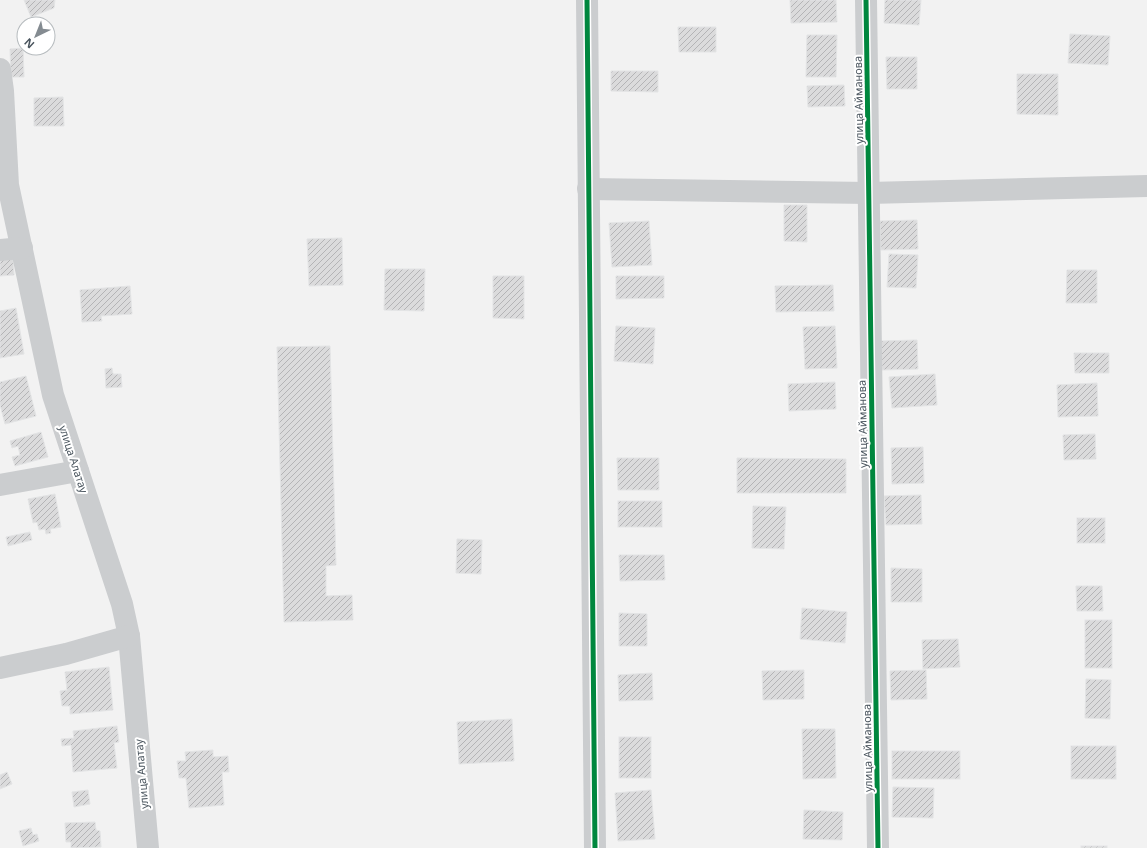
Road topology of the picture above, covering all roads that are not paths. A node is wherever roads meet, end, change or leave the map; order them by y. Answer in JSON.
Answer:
{"nodes":[{"id":1,"x":586,"y":0,"type":"edge"},
{"id":2,"x":866,"y":0,"type":"edge"},
{"id":3,"x":0,"y":69,"type":"edge"},
{"id":4,"x":1147,"y":186,"type":"edge"},
{"id":5,"x":588,"y":189,"type":"junction"},
{"id":6,"x":869,"y":192,"type":"junction"},
{"id":7,"x":22,"y":248,"type":"junction"},
{"id":8,"x":0,"y":250,"type":"edge"},
{"id":9,"x":78,"y":471,"type":"junction"},
{"id":10,"x":0,"y":485,"type":"edge"},
{"id":11,"x":129,"y":636,"type":"junction"},
{"id":12,"x":0,"y":668,"type":"edge"},
{"id":13,"x":148,"y":848,"type":"edge"},
{"id":14,"x":595,"y":848,"type":"edge"},
{"id":15,"x":878,"y":848,"type":"edge"}],
"edges":[{"from":1,"to":5,"type":"street"},
{"from":2,"to":6,"type":"street","name":"улица Айманова"},
{"from":3,"to":7,"type":"street","name":"улица Алатау"},
{"from":4,"to":6,"type":"street"},
{"from":5,"to":6,"type":"street"},
{"from":5,"to":14,"type":"street"},
{"from":6,"to":15,"type":"street","name":"улица Айманова"},
{"from":7,"to":8,"type":"street"},
{"from":7,"to":9,"type":"street","name":"улица Алатау"},
{"from":9,"to":10,"type":"street"},
{"from":9,"to":11,"type":"street","name":"улица Алатау"},
{"from":11,"to":12,"type":"street"},
{"from":11,"to":13,"type":"street","name":"улица Алатау"}]}
